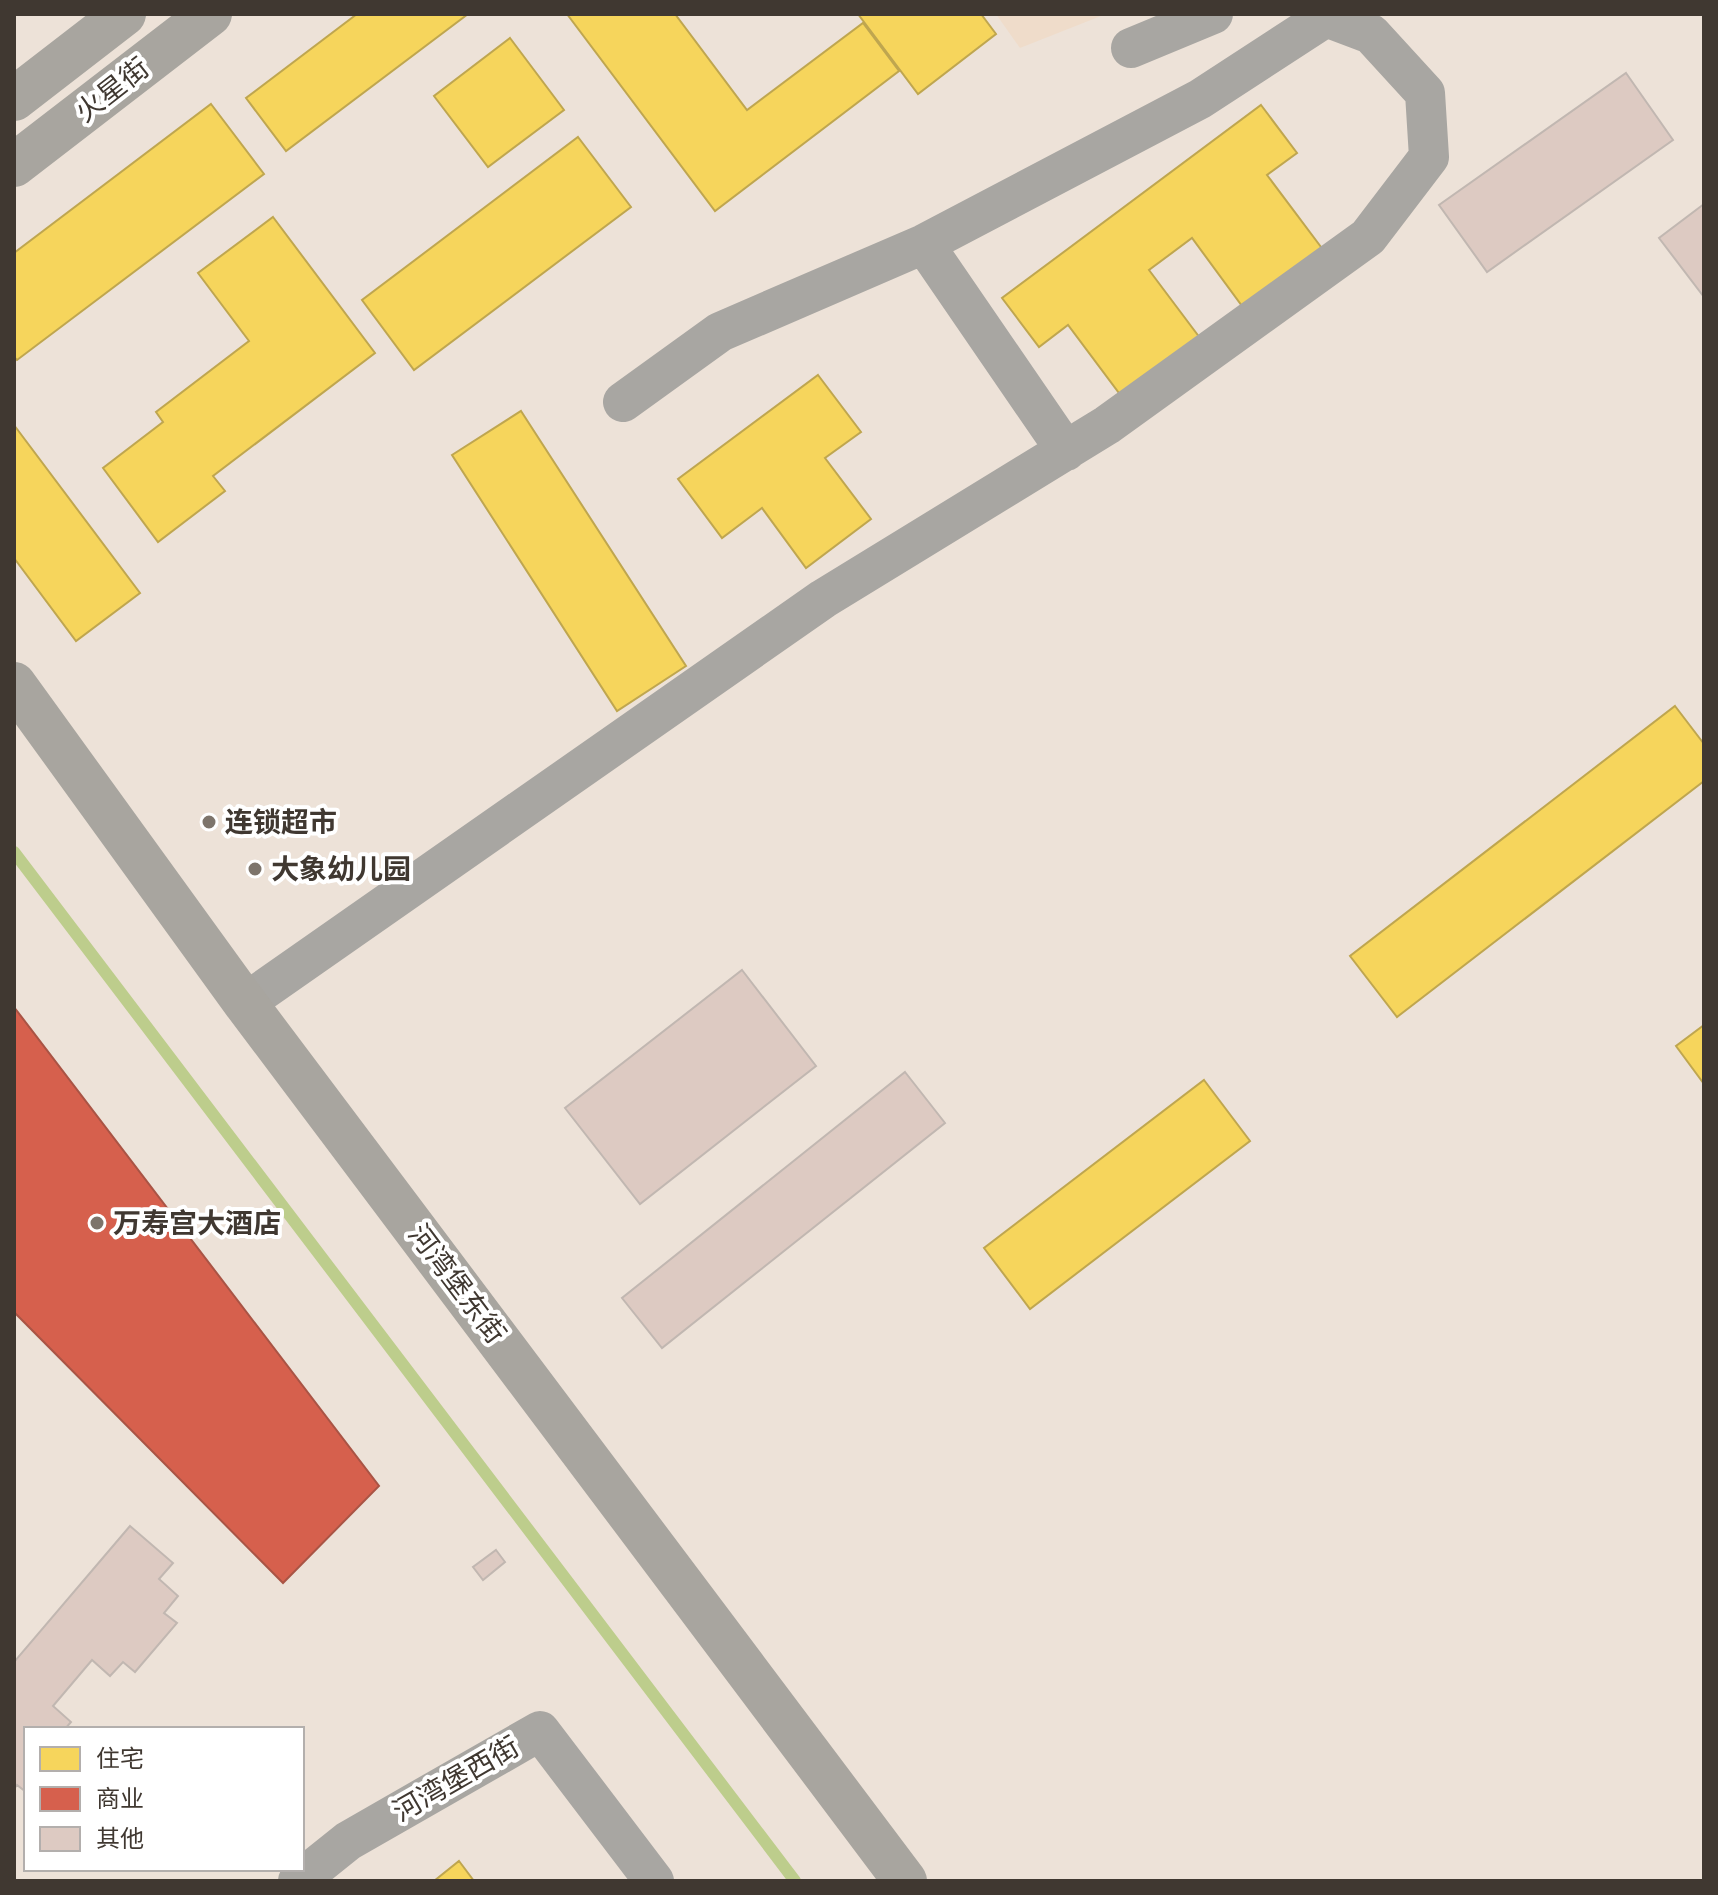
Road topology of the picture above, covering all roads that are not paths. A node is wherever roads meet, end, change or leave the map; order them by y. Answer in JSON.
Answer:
{"nodes":[{"id":1,"x":124,"y":14,"type":"edge"},
{"id":2,"x":210,"y":14,"type":"edge"},
{"id":3,"x":1213,"y":14,"type":"edge"},
{"id":4,"x":1131,"y":48,"type":"dead end"},
{"id":5,"x":14,"y":99,"type":"edge"},
{"id":6,"x":14,"y":165,"type":"edge"},
{"id":7,"x":924,"y":244,"type":"junction"},
{"id":8,"x":623,"y":402,"type":"dead end"},
{"id":9,"x":1066,"y":451,"type":"junction"},
{"id":10,"x":14,"y":684,"type":"edge"},
{"id":11,"x":245,"y":1003,"type":"junction"},
{"id":12,"x":298,"y":1881,"type":"edge"},
{"id":13,"x":654,"y":1881,"type":"edge"},
{"id":14,"x":905,"y":1881,"type":"edge"}],
"edges":[{"from":1,"to":5,"type":"street","name":"火星街"},
{"from":2,"to":6,"type":"street","name":"火星街"},
{"from":3,"to":4,"type":"street"},
{"from":7,"to":8,"type":"street"},
{"from":7,"to":9,"type":"street"},
{"from":7,"to":9,"type":"street"},
{"from":9,"to":11,"type":"street"},
{"from":10,"to":11,"type":"street","name":"河湾堡东街"},
{"from":11,"to":14,"type":"street","name":"河湾堡东街"},
{"from":12,"to":13,"type":"street","name":"河湾堡西街"}]}
